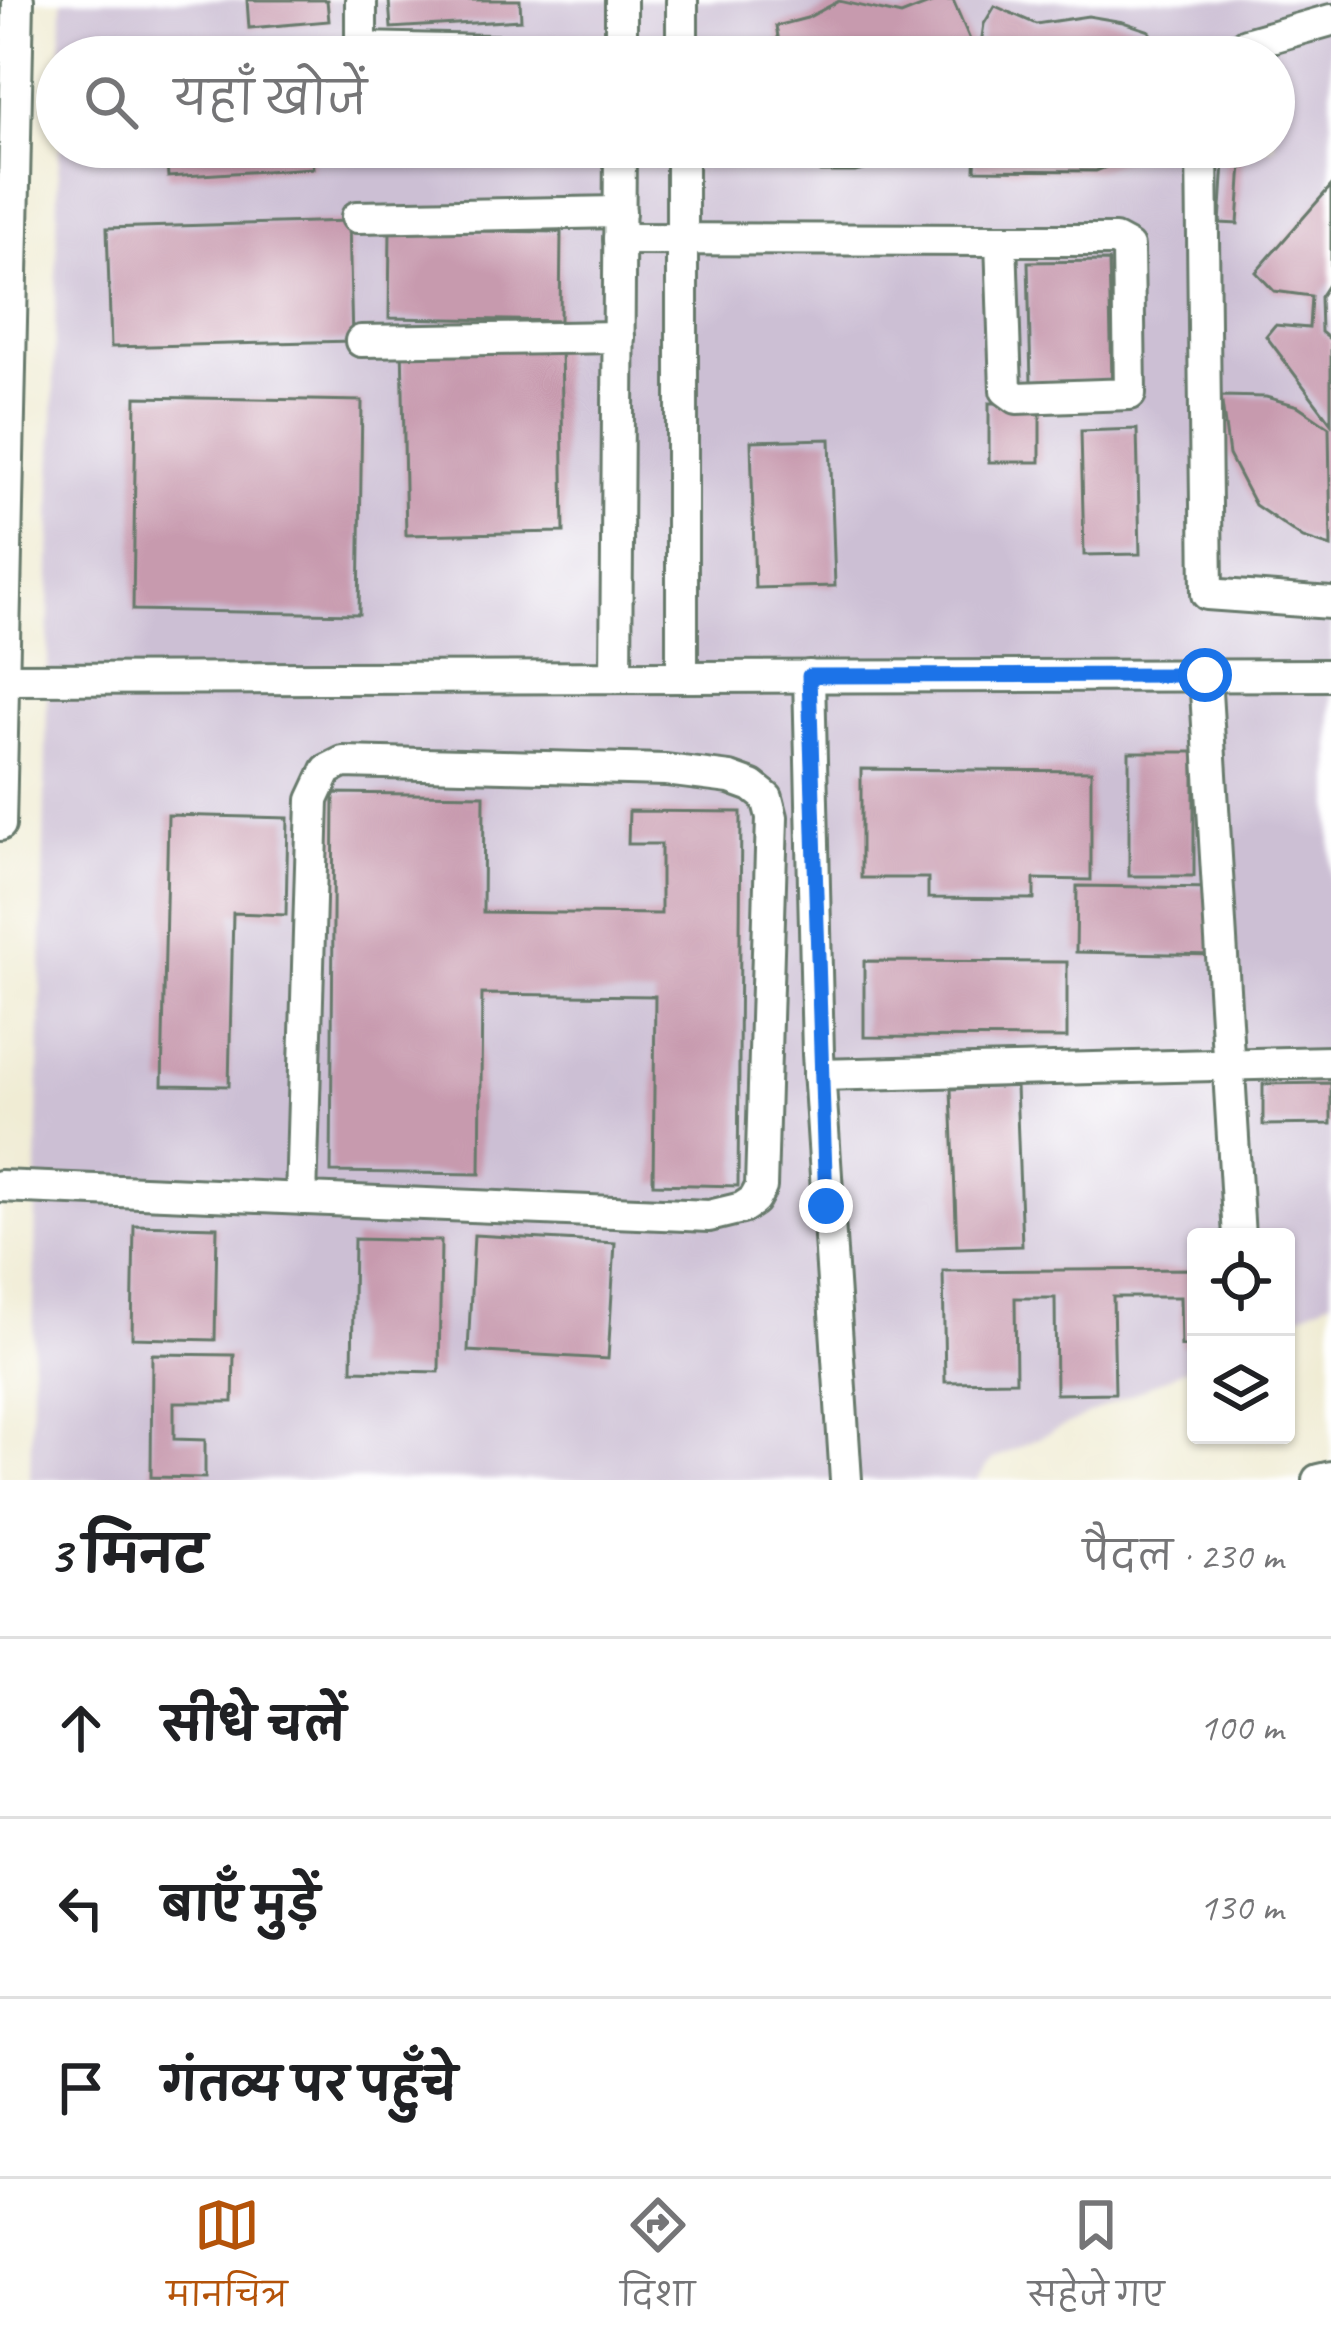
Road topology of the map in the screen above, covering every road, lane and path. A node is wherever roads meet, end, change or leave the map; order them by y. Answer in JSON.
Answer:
{"nodes":[{"id":1,"x":18,"y":0,"type":"edge"},
{"id":2,"x":361,"y":0,"type":"edge"},
{"id":3,"x":621,"y":0,"type":"edge"},
{"id":4,"x":682,"y":0,"type":"edge"},
{"id":5,"x":1331,"y":20,"type":"edge"},
{"id":6,"x":362,"y":36,"type":"edge"},
{"id":7,"x":621,"y":36,"type":"edge"},
{"id":8,"x":682,"y":36,"type":"edge"},
{"id":9,"x":1274,"y":36,"type":"edge"},
{"id":10,"x":620,"y":168,"type":"edge"},
{"id":11,"x":682,"y":168,"type":"edge"},
{"id":12,"x":1202,"y":168,"type":"edge"},
{"id":13,"x":7,"y":214,"type":"edge"},
{"id":14,"x":357,"y":217,"type":"dead end"},
{"id":15,"x":620,"y":225,"type":"junction"},
{"id":16,"x":1000,"y":240,"type":"junction"},
{"id":17,"x":681,"y":242,"type":"junction"},
{"id":18,"x":619,"y":337,"type":"junction"},
{"id":19,"x":362,"y":341,"type":"dead end"},
{"id":20,"x":1331,"y":603,"type":"edge"},
{"id":21,"x":1205,"y":675,"type":"junction"},
{"id":22,"x":1331,"y":675,"type":"edge"},
{"id":23,"x":682,"y":676,"type":"junction"},
{"id":24,"x":809,"y":676,"type":"junction"},
{"id":25,"x":616,"y":677,"type":"junction"},
{"id":26,"x":4,"y":679,"type":"junction"},
{"id":27,"x":0,"y":825,"type":"edge"},
{"id":28,"x":1331,"y":1062,"type":"edge"},
{"id":29,"x":1228,"y":1065,"type":"junction"},
{"id":30,"x":820,"y":1075,"type":"junction"},
{"id":31,"x":0,"y":1186,"type":"edge"},
{"id":32,"x":301,"y":1198,"type":"junction"},
{"id":33,"x":1238,"y":1228,"type":"edge"},
{"id":34,"x":1331,"y":1477,"type":"edge"},
{"id":35,"x":846,"y":1480,"type":"edge"},
{"id":36,"x":1318,"y":1480,"type":"edge"}],
"edges":[{"from":1,"to":13,"type":"street"},
{"from":2,"to":6,"type":"street"},
{"from":3,"to":7,"type":"street"},
{"from":4,"to":8,"type":"street"},
{"from":5,"to":9,"type":"street"},
{"from":10,"to":15,"type":"street"},
{"from":11,"to":17,"type":"street"},
{"from":12,"to":20,"type":"street"},
{"from":13,"to":26,"type":"street"},
{"from":14,"to":15,"type":"street"},
{"from":15,"to":17,"type":"street"},
{"from":15,"to":18,"type":"street"},
{"from":16,"to":16,"type":"street"},
{"from":16,"to":17,"type":"street"},
{"from":17,"to":23,"type":"street"},
{"from":18,"to":19,"type":"street"},
{"from":18,"to":25,"type":"street"},
{"from":21,"to":22,"type":"street"},
{"from":21,"to":24,"type":"street"},
{"from":21,"to":29,"type":"street"},
{"from":23,"to":24,"type":"street"},
{"from":23,"to":25,"type":"street"},
{"from":24,"to":30,"type":"street"},
{"from":25,"to":26,"type":"street"},
{"from":26,"to":27,"type":"street"},
{"from":28,"to":29,"type":"street"},
{"from":29,"to":30,"type":"street"},
{"from":29,"to":33,"type":"street"},
{"from":30,"to":35,"type":"street"},
{"from":31,"to":32,"type":"street"},
{"from":32,"to":32,"type":"street"},
{"from":34,"to":36,"type":"street"}]}
